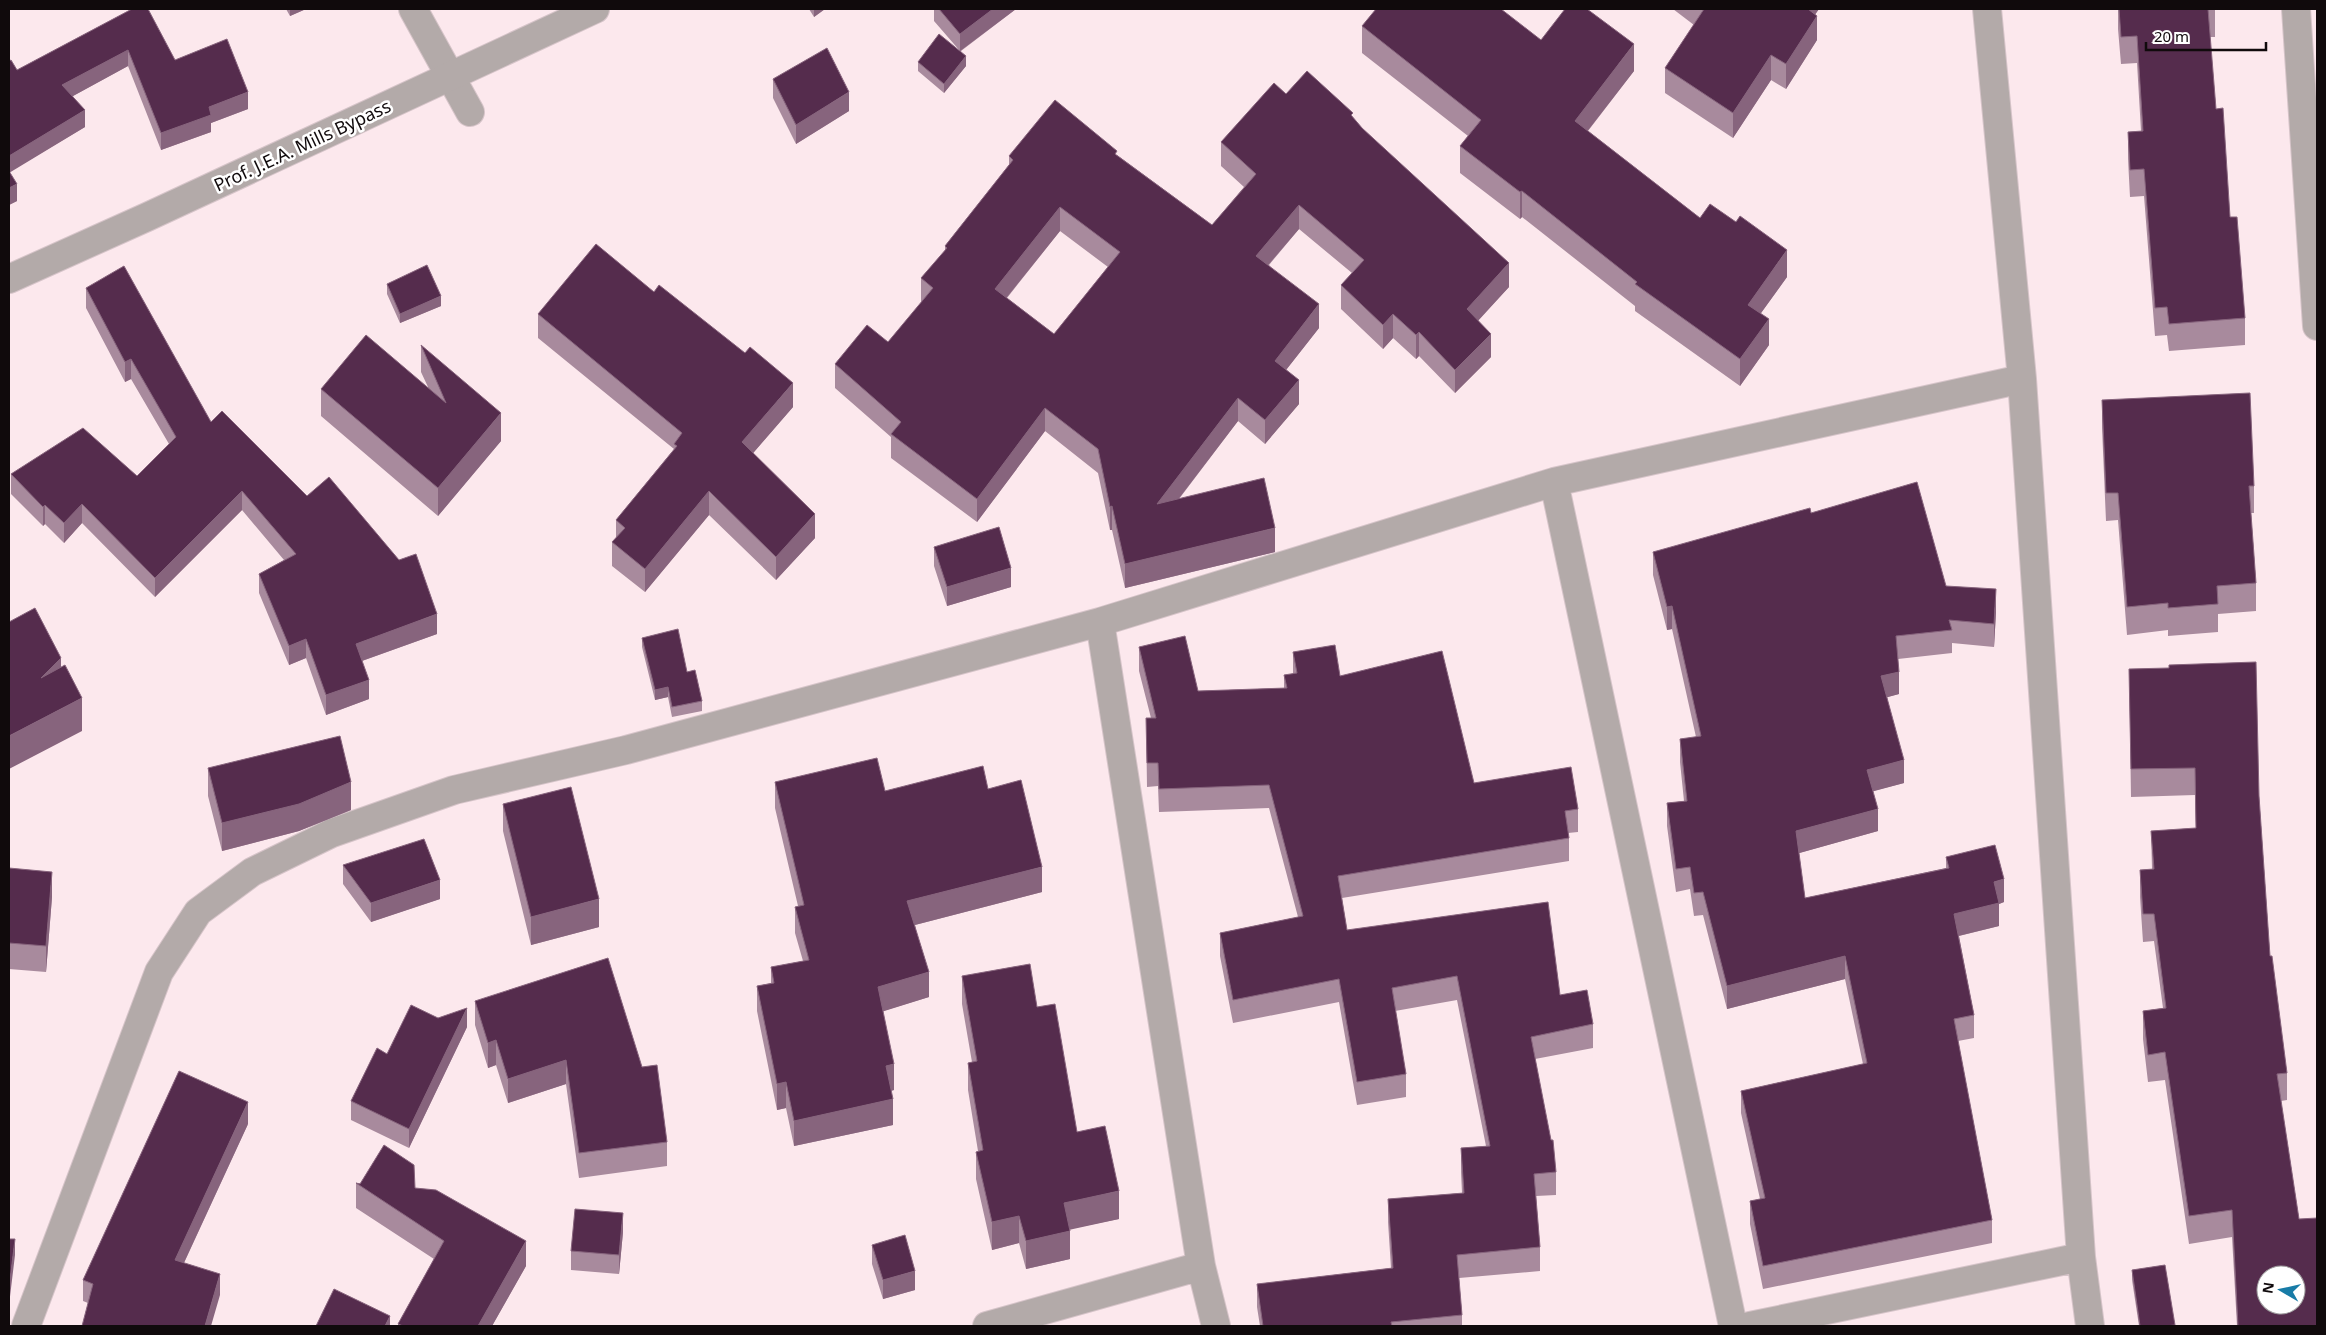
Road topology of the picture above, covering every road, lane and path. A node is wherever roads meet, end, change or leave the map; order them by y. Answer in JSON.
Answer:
{"nodes":[{"id":1,"x":413,"y":9,"type":"edge"},
{"id":2,"x":595,"y":9,"type":"edge"},
{"id":3,"x":1987,"y":9,"type":"edge"},
{"id":4,"x":2296,"y":9,"type":"edge"},
{"id":5,"x":450,"y":76,"type":"junction"},
{"id":6,"x":470,"y":112,"type":"dead end"},
{"id":7,"x":9,"y":279,"type":"edge"},
{"id":8,"x":2317,"y":326,"type":"edge"},
{"id":9,"x":2022,"y":379,"type":"junction"},
{"id":10,"x":1554,"y":482,"type":"junction"},
{"id":11,"x":1100,"y":622,"type":"junction"},
{"id":12,"x":2081,"y":1257,"type":"junction"},
{"id":13,"x":1201,"y":1266,"type":"junction"},
{"id":14,"x":26,"y":1326,"type":"edge"},
{"id":15,"x":987,"y":1326,"type":"edge"},
{"id":16,"x":1216,"y":1326,"type":"edge"},
{"id":17,"x":1733,"y":1326,"type":"edge"},
{"id":18,"x":1750,"y":1326,"type":"edge"},
{"id":19,"x":2090,"y":1326,"type":"edge"}],
"edges":[{"from":1,"to":5,"type":"street"},
{"from":2,"to":5,"type":"street","name":"Prof. J.E.A. Mills Bypass"},
{"from":3,"to":9,"type":"street"},
{"from":4,"to":8,"type":"street"},
{"from":5,"to":6,"type":"street"},
{"from":5,"to":7,"type":"street","name":"Prof. J.E.A. Mills Bypass"},
{"from":9,"to":10,"type":"street"},
{"from":9,"to":12,"type":"street"},
{"from":10,"to":11,"type":"street"},
{"from":10,"to":17,"type":"street"},
{"from":11,"to":13,"type":"street"},
{"from":11,"to":14,"type":"street"},
{"from":12,"to":18,"type":"street"},
{"from":12,"to":19,"type":"street"},
{"from":13,"to":15,"type":"street"},
{"from":13,"to":16,"type":"street"}]}
